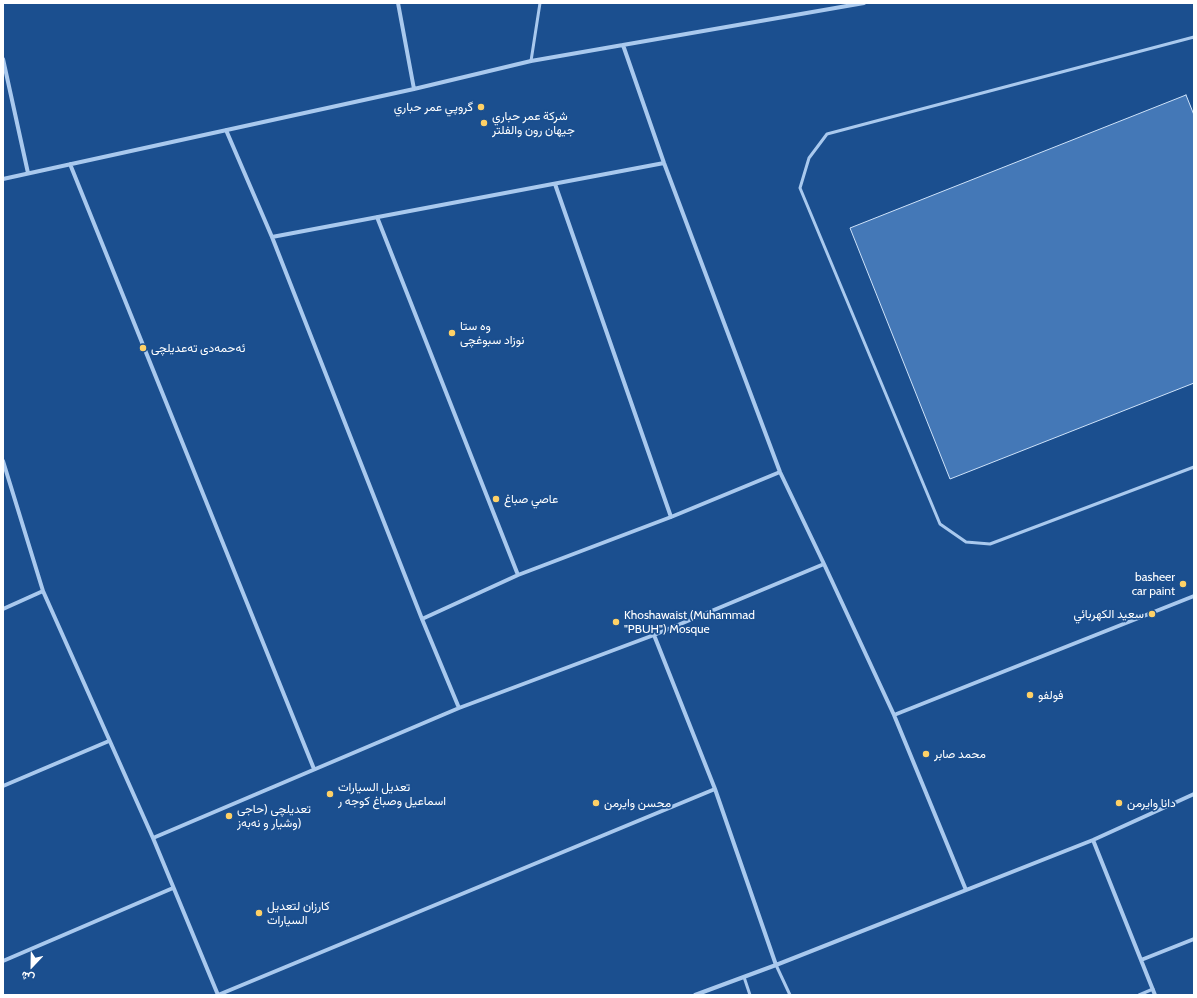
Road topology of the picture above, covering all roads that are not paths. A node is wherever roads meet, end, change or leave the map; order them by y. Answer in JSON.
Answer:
{"nodes":[{"id":1,"x":398,"y":3,"type":"edge"},
{"id":2,"x":540,"y":3,"type":"edge"},
{"id":3,"x":864,"y":3,"type":"edge"},
{"id":4,"x":1194,"y":37,"type":"edge"},
{"id":5,"x":623,"y":45,"type":"junction"},
{"id":6,"x":3,"y":59,"type":"edge"},
{"id":7,"x":531,"y":61,"type":"junction"},
{"id":8,"x":414,"y":89,"type":"junction"},
{"id":9,"x":226,"y":130,"type":"junction"},
{"id":10,"x":664,"y":163,"type":"junction"},
{"id":11,"x":70,"y":164,"type":"junction"},
{"id":12,"x":28,"y":173,"type":"junction"},
{"id":13,"x":3,"y":179,"type":"edge"},
{"id":14,"x":555,"y":184,"type":"junction"},
{"id":15,"x":377,"y":217,"type":"junction"},
{"id":16,"x":272,"y":237,"type":"junction"},
{"id":17,"x":3,"y":461,"type":"edge"},
{"id":18,"x":1194,"y":467,"type":"edge"},
{"id":19,"x":780,"y":472,"type":"junction"},
{"id":20,"x":671,"y":517,"type":"junction"},
{"id":21,"x":824,"y":564,"type":"junction"},
{"id":22,"x":518,"y":575,"type":"junction"},
{"id":23,"x":43,"y":591,"type":"junction"},
{"id":24,"x":1194,"y":596,"type":"edge"},
{"id":25,"x":3,"y":609,"type":"edge"},
{"id":26,"x":422,"y":619,"type":"junction"},
{"id":27,"x":654,"y":635,"type":"junction"},
{"id":28,"x":459,"y":708,"type":"junction"},
{"id":29,"x":894,"y":715,"type":"junction"},
{"id":30,"x":109,"y":740,"type":"junction"},
{"id":31,"x":314,"y":769,"type":"junction"},
{"id":32,"x":3,"y":786,"type":"edge"},
{"id":33,"x":715,"y":789,"type":"junction"},
{"id":34,"x":1194,"y":794,"type":"edge"},
{"id":35,"x":153,"y":838,"type":"junction"},
{"id":36,"x":1093,"y":840,"type":"junction"},
{"id":37,"x":173,"y":888,"type":"junction"},
{"id":38,"x":966,"y":890,"type":"junction"},
{"id":39,"x":1194,"y":939,"type":"edge"},
{"id":40,"x":1141,"y":960,"type":"junction"},
{"id":41,"x":3,"y":961,"type":"edge"},
{"id":42,"x":776,"y":965,"type":"junction"},
{"id":43,"x":744,"y":977,"type":"junction"},
{"id":44,"x":1153,"y":989,"type":"junction"},
{"id":45,"x":218,"y":995,"type":"edge"},
{"id":46,"x":695,"y":995,"type":"edge"},
{"id":47,"x":750,"y":995,"type":"edge"},
{"id":48,"x":790,"y":995,"type":"edge"},
{"id":49,"x":1139,"y":995,"type":"edge"},
{"id":50,"x":1156,"y":995,"type":"edge"}],
"edges":[{"from":1,"to":8,"type":"street"},
{"from":2,"to":7,"type":"lane"},
{"from":3,"to":5,"type":"street"},
{"from":4,"to":18,"type":"lane"},
{"from":5,"to":7,"type":"street"},
{"from":5,"to":10,"type":"street"},
{"from":6,"to":12,"type":"street"},
{"from":7,"to":8,"type":"street"},
{"from":8,"to":9,"type":"street"},
{"from":9,"to":11,"type":"street"},
{"from":9,"to":16,"type":"street"},
{"from":10,"to":14,"type":"street"},
{"from":10,"to":19,"type":"street"},
{"from":11,"to":12,"type":"street"},
{"from":11,"to":31,"type":"street"},
{"from":12,"to":13,"type":"street"},
{"from":14,"to":15,"type":"street"},
{"from":14,"to":20,"type":"street"},
{"from":15,"to":16,"type":"street"},
{"from":15,"to":22,"type":"street"},
{"from":16,"to":26,"type":"street"},
{"from":17,"to":23,"type":"street"},
{"from":19,"to":20,"type":"street"},
{"from":19,"to":21,"type":"street"},
{"from":20,"to":22,"type":"street"},
{"from":21,"to":27,"type":"street"},
{"from":21,"to":29,"type":"street"},
{"from":22,"to":26,"type":"street"},
{"from":23,"to":25,"type":"street"},
{"from":23,"to":30,"type":"street"},
{"from":24,"to":29,"type":"street"},
{"from":26,"to":28,"type":"street"},
{"from":27,"to":28,"type":"street"},
{"from":27,"to":33,"type":"street"},
{"from":28,"to":31,"type":"street"},
{"from":29,"to":38,"type":"street"},
{"from":30,"to":32,"type":"street"},
{"from":30,"to":35,"type":"street"},
{"from":31,"to":35,"type":"street"},
{"from":33,"to":42,"type":"street"},
{"from":33,"to":45,"type":"street"},
{"from":34,"to":36,"type":"street"},
{"from":35,"to":37,"type":"street"},
{"from":36,"to":38,"type":"street"},
{"from":36,"to":40,"type":"street"},
{"from":37,"to":41,"type":"street"},
{"from":37,"to":45,"type":"street"},
{"from":38,"to":42,"type":"street"},
{"from":39,"to":40,"type":"street"},
{"from":40,"to":44,"type":"street"},
{"from":42,"to":43,"type":"street"},
{"from":42,"to":48,"type":"lane"},
{"from":43,"to":46,"type":"street"},
{"from":43,"to":47,"type":"lane"},
{"from":44,"to":49,"type":"lane"},
{"from":44,"to":50,"type":"street"}]}
